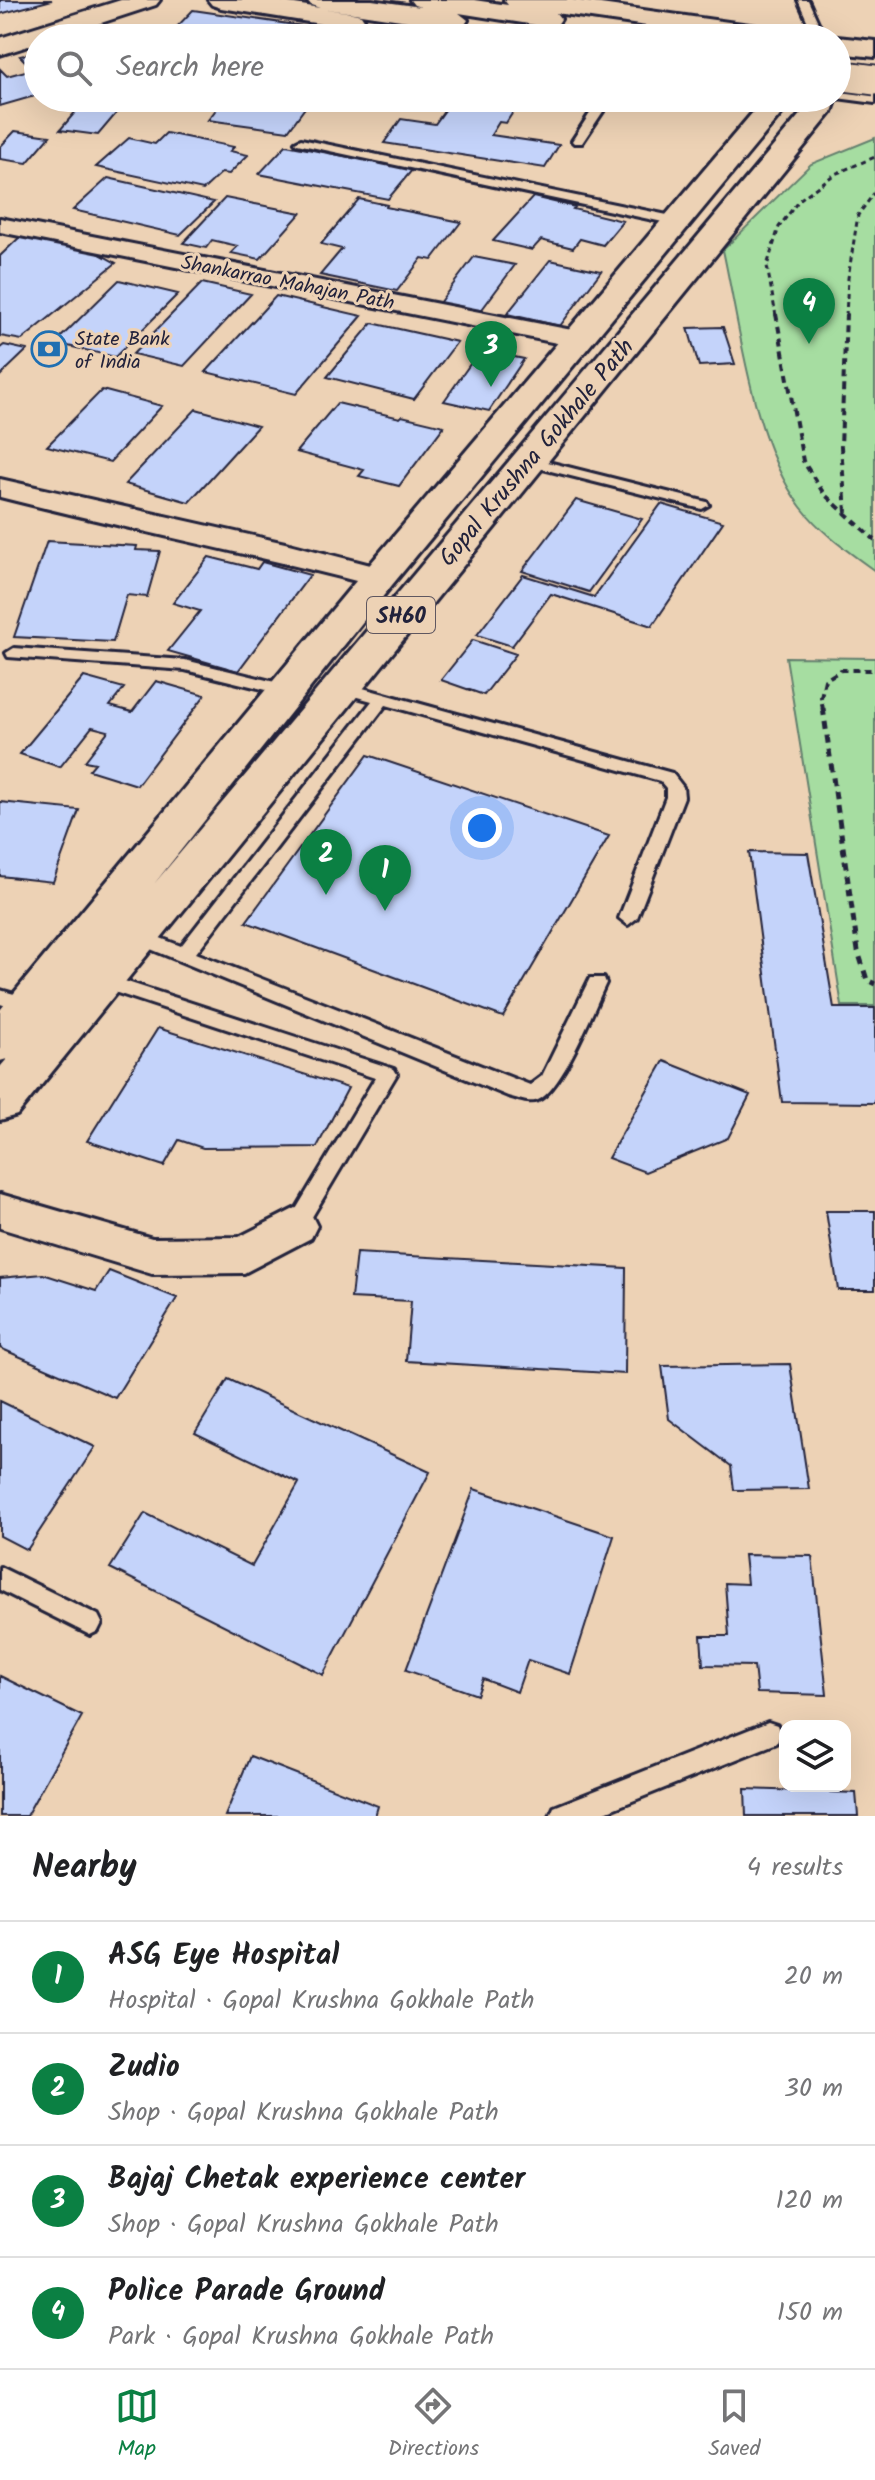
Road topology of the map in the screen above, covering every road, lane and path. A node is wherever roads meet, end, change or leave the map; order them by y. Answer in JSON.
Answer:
{"nodes":[{"id":1,"x":147,"y":0,"type":"edge"},
{"id":2,"x":221,"y":0,"type":"edge"},
{"id":3,"x":320,"y":0,"type":"edge"},
{"id":4,"x":423,"y":0,"type":"edge"},
{"id":5,"x":517,"y":0,"type":"edge"},
{"id":6,"x":803,"y":0,"type":"edge"},
{"id":7,"x":72,"y":24,"type":"edge"},
{"id":8,"x":373,"y":24,"type":"edge"},
{"id":9,"x":481,"y":24,"type":"edge"},
{"id":10,"x":607,"y":24,"type":"edge"},
{"id":11,"x":635,"y":24,"type":"edge"},
{"id":12,"x":814,"y":24,"type":"edge"},
{"id":13,"x":24,"y":39,"type":"edge"},
{"id":14,"x":851,"y":46,"type":"edge"},
{"id":15,"x":0,"y":47,"type":"edge"},
{"id":16,"x":875,"y":49,"type":"edge"},
{"id":17,"x":851,"y":61,"type":"edge"},
{"id":18,"x":875,"y":63,"type":"edge"},
{"id":19,"x":851,"y":75,"type":"edge"},
{"id":20,"x":851,"y":77,"type":"edge"},
{"id":21,"x":875,"y":80,"type":"edge"},
{"id":22,"x":851,"y":92,"type":"edge"},
{"id":23,"x":875,"y":95,"type":"edge"},
{"id":24,"x":597,"y":112,"type":"edge"},
{"id":25,"x":768,"y":112,"type":"edge"},
{"id":26,"x":817,"y":112,"type":"edge"},
{"id":27,"x":578,"y":141,"type":"dead end"},
{"id":28,"x":301,"y":142,"type":"dead end"},
{"id":29,"x":875,"y":157,"type":"edge"},
{"id":30,"x":875,"y":192,"type":"edge"},
{"id":31,"x":677,"y":221,"type":"junction"},
{"id":32,"x":0,"y":225,"type":"edge"},
{"id":33,"x":577,"y":339,"type":"junction"},
{"id":34,"x":528,"y":461,"type":"junction"},
{"id":35,"x":0,"y":488,"type":"edge"},
{"id":36,"x":702,"y":505,"type":"dead end"},
{"id":37,"x":847,"y":515,"type":"junction"},
{"id":38,"x":875,"y":540,"type":"edge"},
{"id":39,"x":379,"y":577,"type":"junction"},
{"id":40,"x":14,"y":653,"type":"dead end"},
{"id":41,"x":875,"y":670,"type":"edge"},
{"id":42,"x":341,"y":687,"type":"junction"},
{"id":43,"x":287,"y":690,"type":"junction"},
{"id":44,"x":383,"y":698,"type":"junction"},
{"id":45,"x":628,"y":918,"type":"dead end"},
{"id":46,"x":137,"y":936,"type":"junction"},
{"id":47,"x":184,"y":955,"type":"junction"},
{"id":48,"x":100,"y":980,"type":"junction"},
{"id":49,"x":597,"y":983,"type":"dead end"},
{"id":50,"x":875,"y":984,"type":"edge"},
{"id":51,"x":16,"y":1002,"type":"edge"},
{"id":52,"x":0,"y":1043,"type":"edge"},
{"id":53,"x":0,"y":1101,"type":"edge"},
{"id":54,"x":0,"y":1211,"type":"edge"},
{"id":55,"x":296,"y":1226,"type":"joint"},
{"id":56,"x":0,"y":1578,"type":"edge"},
{"id":57,"x":90,"y":1623,"type":"dead end"},
{"id":58,"x":768,"y":1734,"type":"dead end"},
{"id":59,"x":563,"y":1816,"type":"edge"}],
"edges":[{"from":1,"to":7,"type":"main road"},
{"from":2,"to":8,"type":"main road"},
{"from":3,"to":9,"type":"main road"},
{"from":4,"to":10,"type":"main road"},
{"from":5,"to":11,"type":"main road"},
{"from":6,"to":12,"type":"lane"},
{"from":13,"to":15,"type":"main road"},
{"from":14,"to":16,"type":"main road"},
{"from":17,"to":18,"type":"main road"},
{"from":18,"to":19,"type":"main road"},
{"from":20,"to":21,"type":"main road","bridge":true},
{"from":22,"to":23,"type":"main road"},
{"from":24,"to":27,"type":"lane"},
{"from":25,"to":31,"type":"main road","name":"Gopal Krushna Gokhale Path","number":"SH60"},
{"from":26,"to":34,"type":"main road","name":"Gopal Krushna Gokhale Path","number":"SH60"},
{"from":28,"to":31,"type":"lane"},
{"from":29,"to":37,"type":"path"},
{"from":30,"to":37,"type":"path"},
{"from":31,"to":33,"type":"main road","name":"Gopal Krushna Gokhale Path","number":"SH60"},
{"from":32,"to":33,"type":"street","name":"Shankarrao Mahajan Path"},
{"from":33,"to":39,"type":"main road","name":"Gopal Krushna Gokhale Path","number":"SH60"},
{"from":34,"to":36,"type":"lane"},
{"from":34,"to":42,"type":"main road","name":"Gopal Krushna Gokhale Path","number":"SH60"},
{"from":35,"to":39,"type":"street"},
{"from":37,"to":38,"type":"path"},
{"from":39,"to":43,"type":"main road","name":"Gopal Krushna Gokhale Path","number":"SH60"},
{"from":40,"to":43,"type":"lane"},
{"from":41,"to":50,"type":"path"},
{"from":42,"to":44,"type":"lane"},
{"from":42,"to":46,"type":"main road","name":"Gopal Krushna Gokhale Path","number":"SH60"},
{"from":43,"to":51,"type":"main road","name":"Gopal Krushna Gokhale Path","number":"SH60"},
{"from":44,"to":45,"type":"lane"},
{"from":44,"to":47,"type":"lane"},
{"from":46,"to":47,"type":"lane"},
{"from":46,"to":48,"type":"main road","name":"Gopal Krushna Gokhale Path","number":"SH60"},
{"from":47,"to":49,"type":"lane"},
{"from":48,"to":53,"type":"main road","name":"Gopal Krushna Gokhale Path","number":"SH60"},
{"from":48,"to":55,"type":"lane"},
{"from":51,"to":52,"type":"main road","name":"Gopal Krushna Gokhale Path","number":"SH60"},
{"from":54,"to":55,"type":"street"},
{"from":56,"to":57,"type":"lane"},
{"from":58,"to":59,"type":"lane"}]}
